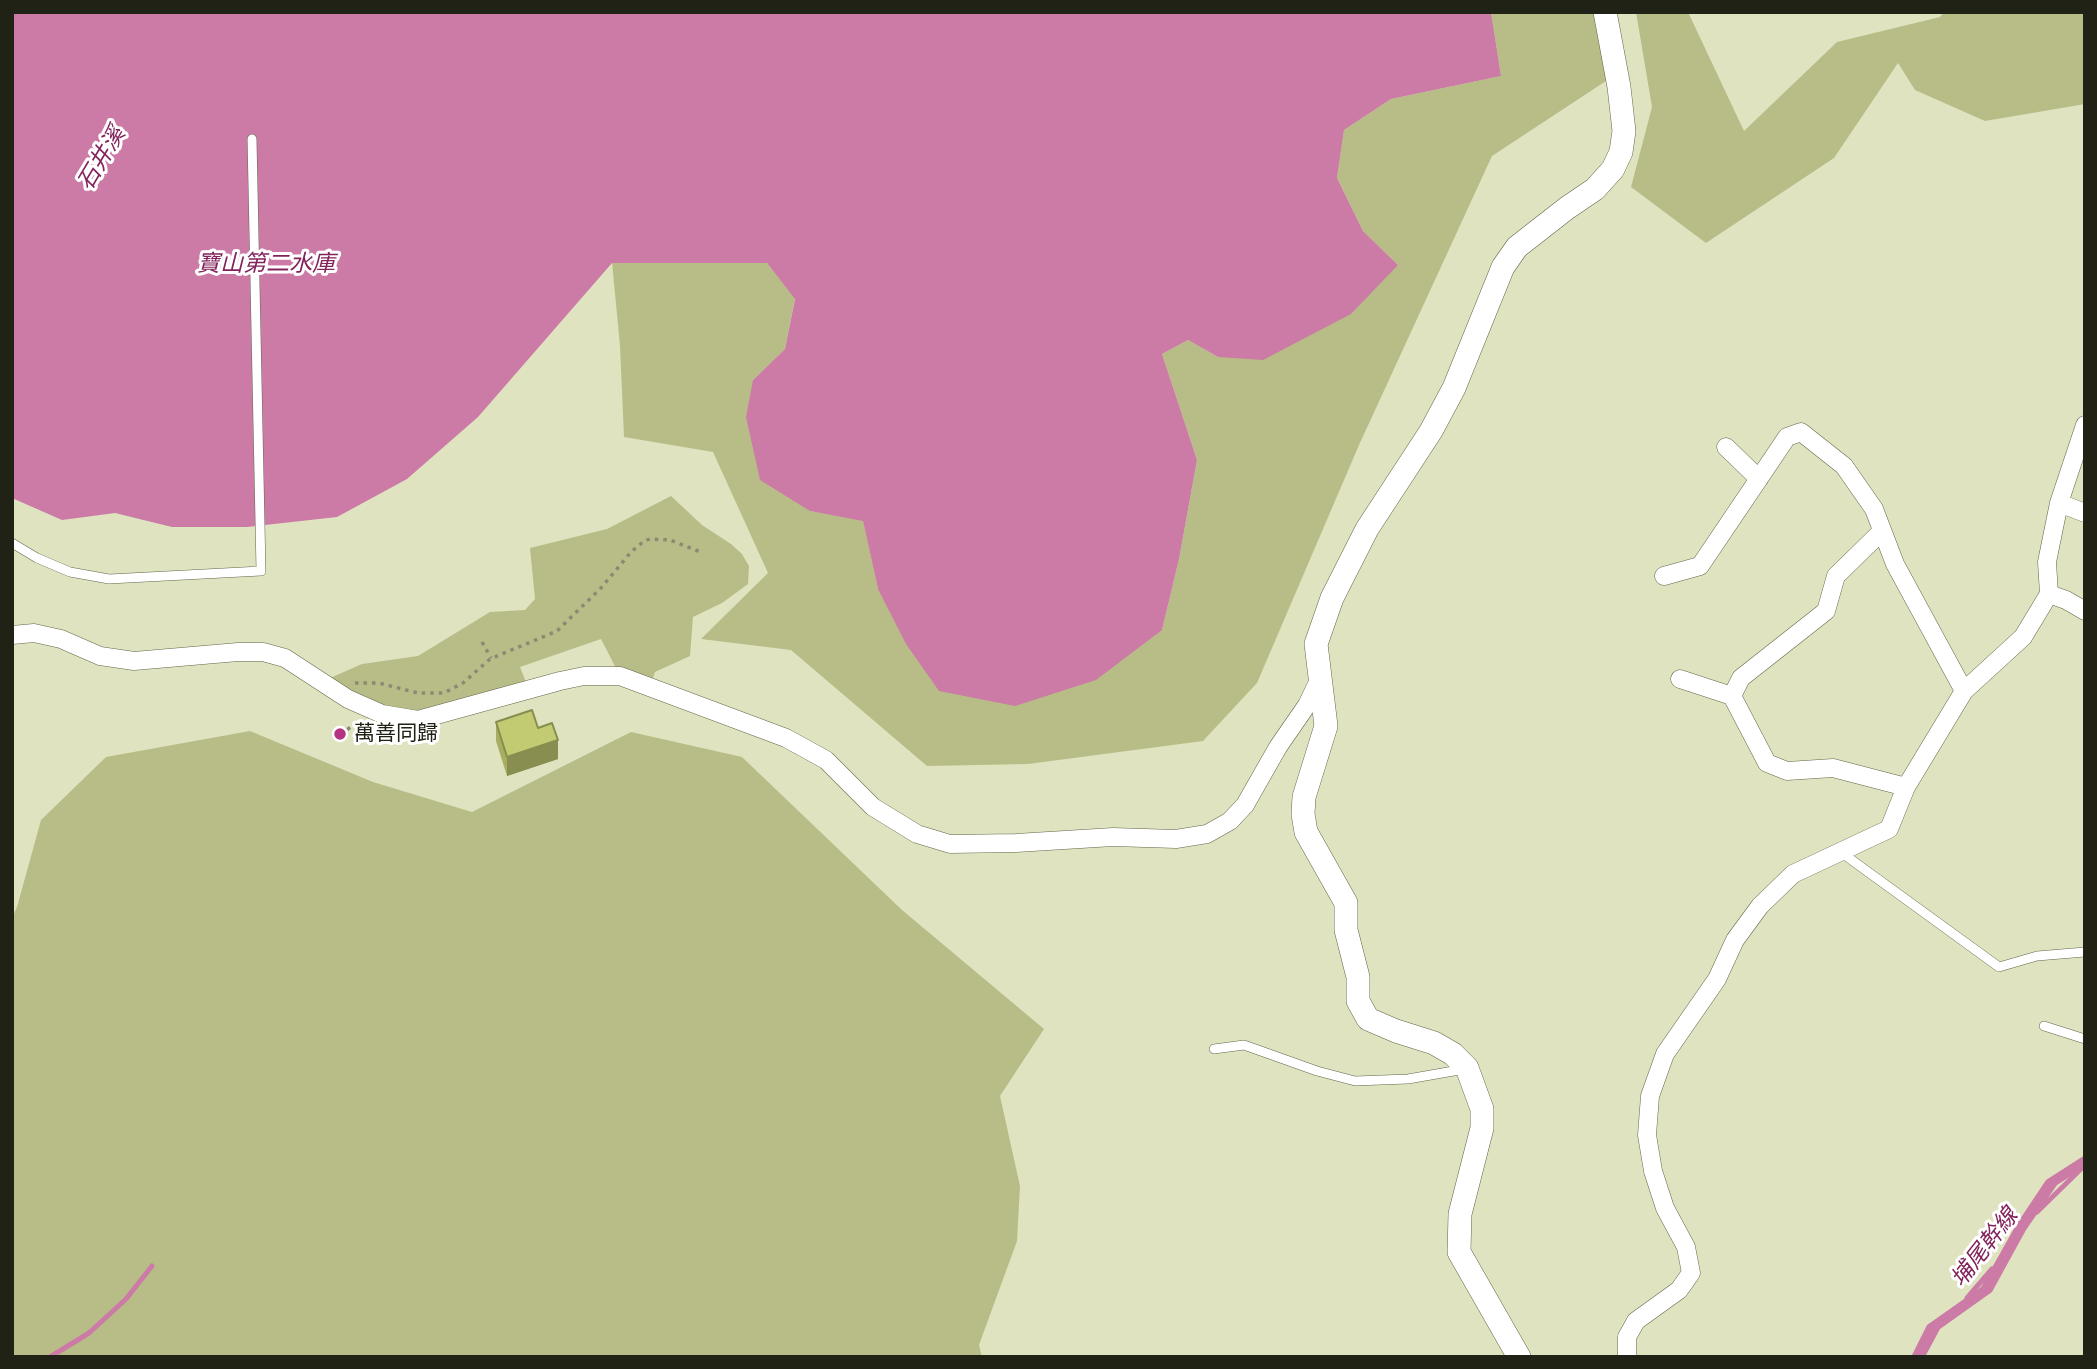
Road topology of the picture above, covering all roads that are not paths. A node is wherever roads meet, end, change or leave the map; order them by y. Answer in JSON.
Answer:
{"nodes":[{"id":1,"x":1605,"y":12,"type":"edge"},
{"id":2,"x":252,"y":139,"type":"dead end"},
{"id":3,"x":2085,"y":425,"type":"edge"},
{"id":4,"x":1726,"y":447,"type":"dead end"},
{"id":5,"x":1759,"y":479,"type":"junction"},
{"id":6,"x":2059,"y":503,"type":"junction"},
{"id":7,"x":2085,"y":513,"type":"edge"},
{"id":8,"x":1882,"y":531,"type":"junction"},
{"id":9,"x":12,"y":543,"type":"edge"},
{"id":10,"x":1664,"y":576,"type":"dead end"},
{"id":11,"x":2049,"y":594,"type":"junction"},
{"id":12,"x":2085,"y":611,"type":"edge"},
{"id":13,"x":12,"y":635,"type":"edge"},
{"id":14,"x":1320,"y":678,"type":"junction"},
{"id":15,"x":1680,"y":679,"type":"dead end"},
{"id":16,"x":1964,"y":691,"type":"junction"},
{"id":17,"x":1732,"y":696,"type":"junction"},
{"id":18,"x":1906,"y":787,"type":"junction"},
{"id":19,"x":1842,"y":853,"type":"junction"},
{"id":20,"x":2085,"y":952,"type":"edge"},
{"id":21,"x":2044,"y":1026,"type":"dead end"},
{"id":22,"x":2085,"y":1040,"type":"edge"},
{"id":23,"x":1214,"y":1049,"type":"dead end"},
{"id":24,"x":1466,"y":1068,"type":"junction"},
{"id":25,"x":1519,"y":1357,"type":"edge"},
{"id":26,"x":1627,"y":1357,"type":"edge"}],
"edges":[{"from":1,"to":14,"type":"street"},
{"from":2,"to":9,"type":"lane"},
{"from":3,"to":6,"type":"street"},
{"from":4,"to":5,"type":"street"},
{"from":5,"to":8,"type":"street"},
{"from":5,"to":10,"type":"street"},
{"from":6,"to":7,"type":"street"},
{"from":6,"to":11,"type":"street"},
{"from":8,"to":16,"type":"street"},
{"from":8,"to":17,"type":"street"},
{"from":11,"to":12,"type":"street"},
{"from":11,"to":16,"type":"street"},
{"from":13,"to":14,"type":"street"},
{"from":14,"to":24,"type":"street"},
{"from":15,"to":17,"type":"street"},
{"from":16,"to":18,"type":"street"},
{"from":17,"to":18,"type":"street"},
{"from":18,"to":19,"type":"street"},
{"from":19,"to":20,"type":"lane"},
{"from":19,"to":26,"type":"street"},
{"from":21,"to":22,"type":"lane"},
{"from":23,"to":24,"type":"lane"},
{"from":24,"to":25,"type":"street"}]}
